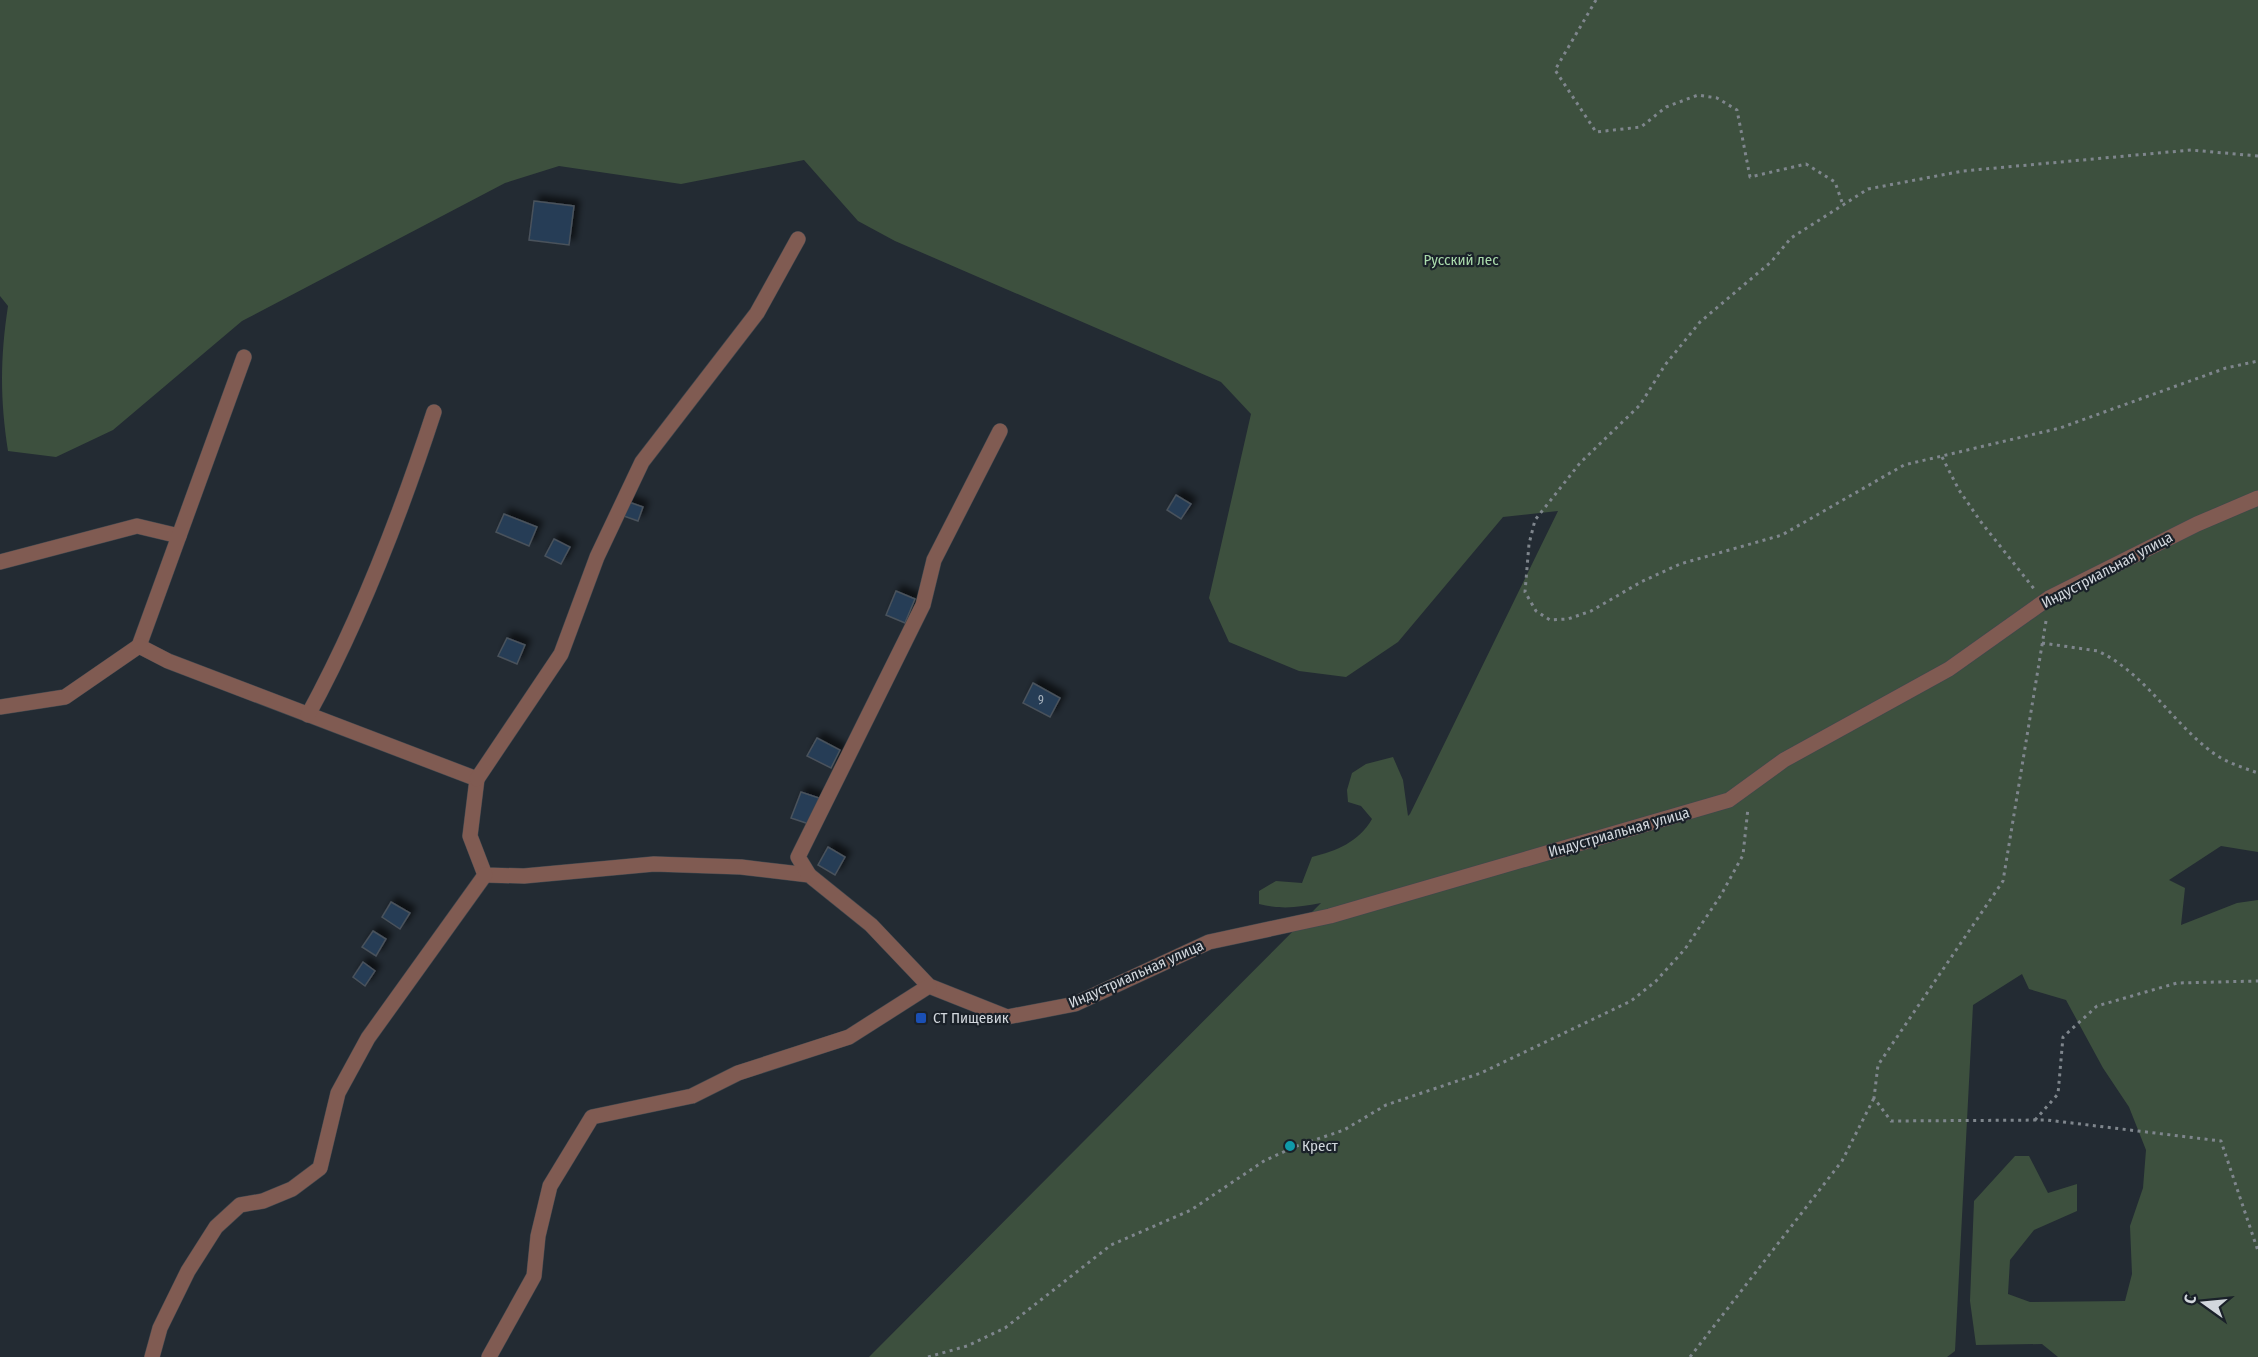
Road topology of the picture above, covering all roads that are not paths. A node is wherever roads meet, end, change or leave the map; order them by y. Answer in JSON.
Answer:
{"nodes":[{"id":1,"x":798,"y":239,"type":"dead end"},
{"id":2,"x":244,"y":357,"type":"dead end"},
{"id":3,"x":434,"y":412,"type":"dead end"},
{"id":4,"x":1000,"y":431,"type":"dead end"},
{"id":5,"x":2258,"y":498,"type":"edge"},
{"id":6,"x":179,"y":536,"type":"junction"},
{"id":7,"x":0,"y":562,"type":"edge"},
{"id":8,"x":139,"y":646,"type":"junction"},
{"id":9,"x":0,"y":707,"type":"edge"},
{"id":10,"x":308,"y":715,"type":"junction"},
{"id":11,"x":477,"y":778,"type":"junction"},
{"id":12,"x":485,"y":875,"type":"junction"},
{"id":13,"x":809,"y":875,"type":"junction"},
{"id":14,"x":928,"y":986,"type":"junction"},
{"id":15,"x":152,"y":1357,"type":"edge"},
{"id":16,"x":489,"y":1357,"type":"edge"}],
"edges":[{"from":1,"to":11,"type":"street"},
{"from":2,"to":6,"type":"street"},
{"from":3,"to":10,"type":"street"},
{"from":4,"to":13,"type":"street"},
{"from":5,"to":14,"type":"street","name":"Индустриальная улица"},
{"from":6,"to":7,"type":"street"},
{"from":6,"to":8,"type":"street"},
{"from":8,"to":9,"type":"street"},
{"from":8,"to":10,"type":"street"},
{"from":10,"to":11,"type":"street"},
{"from":11,"to":12,"type":"street"},
{"from":12,"to":13,"type":"street"},
{"from":12,"to":15,"type":"street"},
{"from":13,"to":14,"type":"street"},
{"from":14,"to":16,"type":"street"}]}
